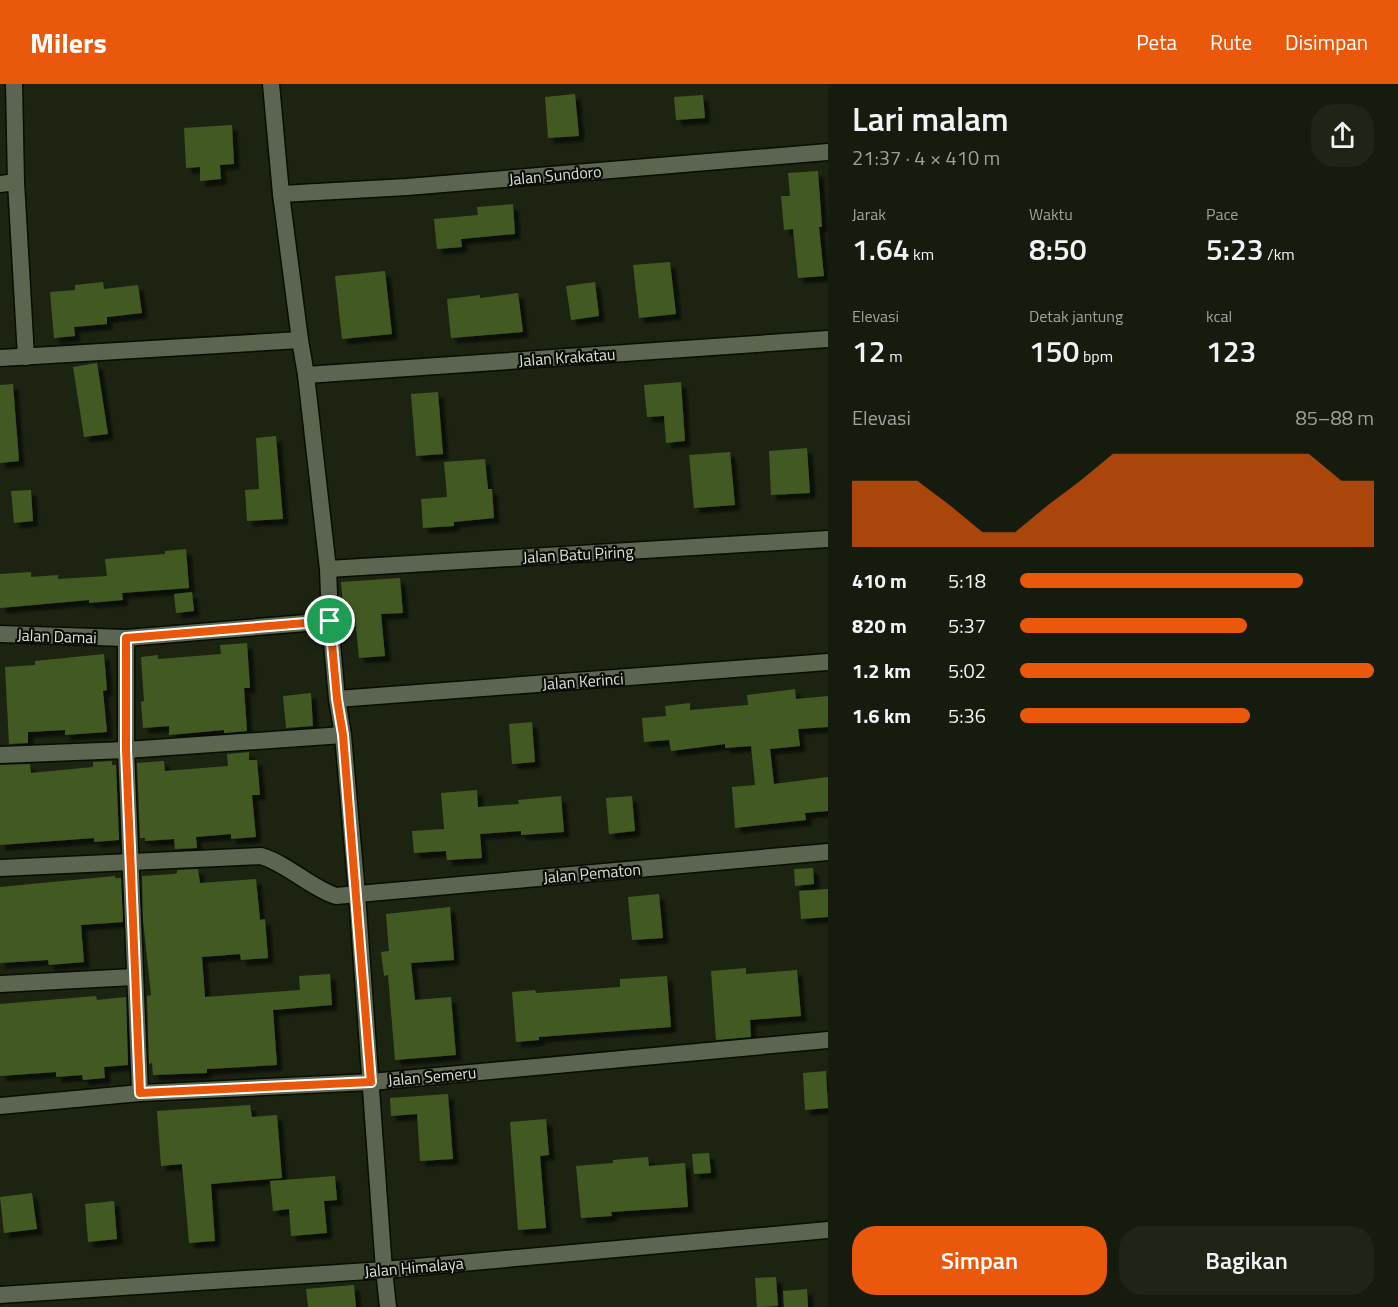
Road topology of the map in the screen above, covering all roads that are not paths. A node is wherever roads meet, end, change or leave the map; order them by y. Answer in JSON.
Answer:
{"nodes":[{"id":1,"x":14,"y":84,"type":"edge"},
{"id":2,"x":271,"y":84,"type":"edge"},
{"id":3,"x":828,"y":152,"type":"edge"},
{"id":4,"x":8,"y":183,"type":"edge"},
{"id":5,"x":281,"y":194,"type":"junction"},
{"id":6,"x":828,"y":339,"type":"edge"},
{"id":7,"x":300,"y":340,"type":"junction"},
{"id":8,"x":26,"y":357,"type":"junction"},
{"id":9,"x":0,"y":358,"type":"edge"},
{"id":10,"x":306,"y":375,"type":"junction"},
{"id":11,"x":828,"y":539,"type":"edge"},
{"id":12,"x":328,"y":569,"type":"junction"},
{"id":13,"x":330,"y":621,"type":"junction"},
{"id":14,"x":0,"y":634,"type":"edge"},
{"id":15,"x":126,"y":638,"type":"junction"},
{"id":16,"x":828,"y":662,"type":"edge"},
{"id":17,"x":337,"y":699,"type":"junction"},
{"id":18,"x":343,"y":735,"type":"junction"},
{"id":19,"x":126,"y":750,"type":"junction"},
{"id":20,"x":0,"y":754,"type":"edge"},
{"id":21,"x":828,"y":852,"type":"edge"},
{"id":22,"x":131,"y":862,"type":"junction"},
{"id":23,"x":0,"y":868,"type":"edge"},
{"id":24,"x":357,"y":894,"type":"junction"},
{"id":25,"x":134,"y":977,"type":"junction"},
{"id":26,"x":0,"y":984,"type":"edge"},
{"id":27,"x":828,"y":1040,"type":"edge"},
{"id":28,"x":371,"y":1082,"type":"junction"},
{"id":29,"x":140,"y":1093,"type":"junction"},
{"id":30,"x":0,"y":1106,"type":"edge"},
{"id":31,"x":828,"y":1230,"type":"edge"},
{"id":32,"x":384,"y":1270,"type":"junction"},
{"id":33,"x":0,"y":1296,"type":"edge"},
{"id":34,"x":388,"y":1307,"type":"edge"}],
"edges":[{"from":1,"to":4,"type":"street"},
{"from":2,"to":5,"type":"street"},
{"from":3,"to":5,"type":"street","name":"Jalan Sundoro"},
{"from":4,"to":8,"type":"street"},
{"from":5,"to":7,"type":"street"},
{"from":6,"to":10,"type":"street","name":"Jalan Krakatau"},
{"from":7,"to":8,"type":"street"},
{"from":7,"to":10,"type":"street"},
{"from":8,"to":9,"type":"street"},
{"from":10,"to":12,"type":"street"},
{"from":11,"to":12,"type":"street","name":"Jalan Batu Piring"},
{"from":12,"to":13,"type":"street"},
{"from":13,"to":15,"type":"street","name":"Jalan Damai"},
{"from":13,"to":17,"type":"street"},
{"from":14,"to":15,"type":"street","name":"Jalan Damai"},
{"from":15,"to":19,"type":"street"},
{"from":16,"to":17,"type":"street","name":"Jalan Kerinci"},
{"from":17,"to":18,"type":"street"},
{"from":18,"to":19,"type":"street"},
{"from":18,"to":24,"type":"street"},
{"from":19,"to":20,"type":"street"},
{"from":19,"to":22,"type":"street"},
{"from":21,"to":24,"type":"street","name":"Jalan Pematon"},
{"from":22,"to":23,"type":"street","name":"Jalan Pematon"},
{"from":22,"to":24,"type":"street","name":"Jalan Pematon"},
{"from":22,"to":25,"type":"street"},
{"from":24,"to":28,"type":"street"},
{"from":25,"to":26,"type":"street"},
{"from":25,"to":29,"type":"street"},
{"from":27,"to":28,"type":"street","name":"Jalan Semeru"},
{"from":28,"to":29,"type":"street","name":"Jalan Semeru"},
{"from":28,"to":32,"type":"street"},
{"from":29,"to":30,"type":"street","name":"Jalan Semeru"},
{"from":31,"to":32,"type":"street","name":"Jalan Himalaya"},
{"from":32,"to":33,"type":"street","name":"Jalan Himalaya"},
{"from":32,"to":34,"type":"street"}]}
